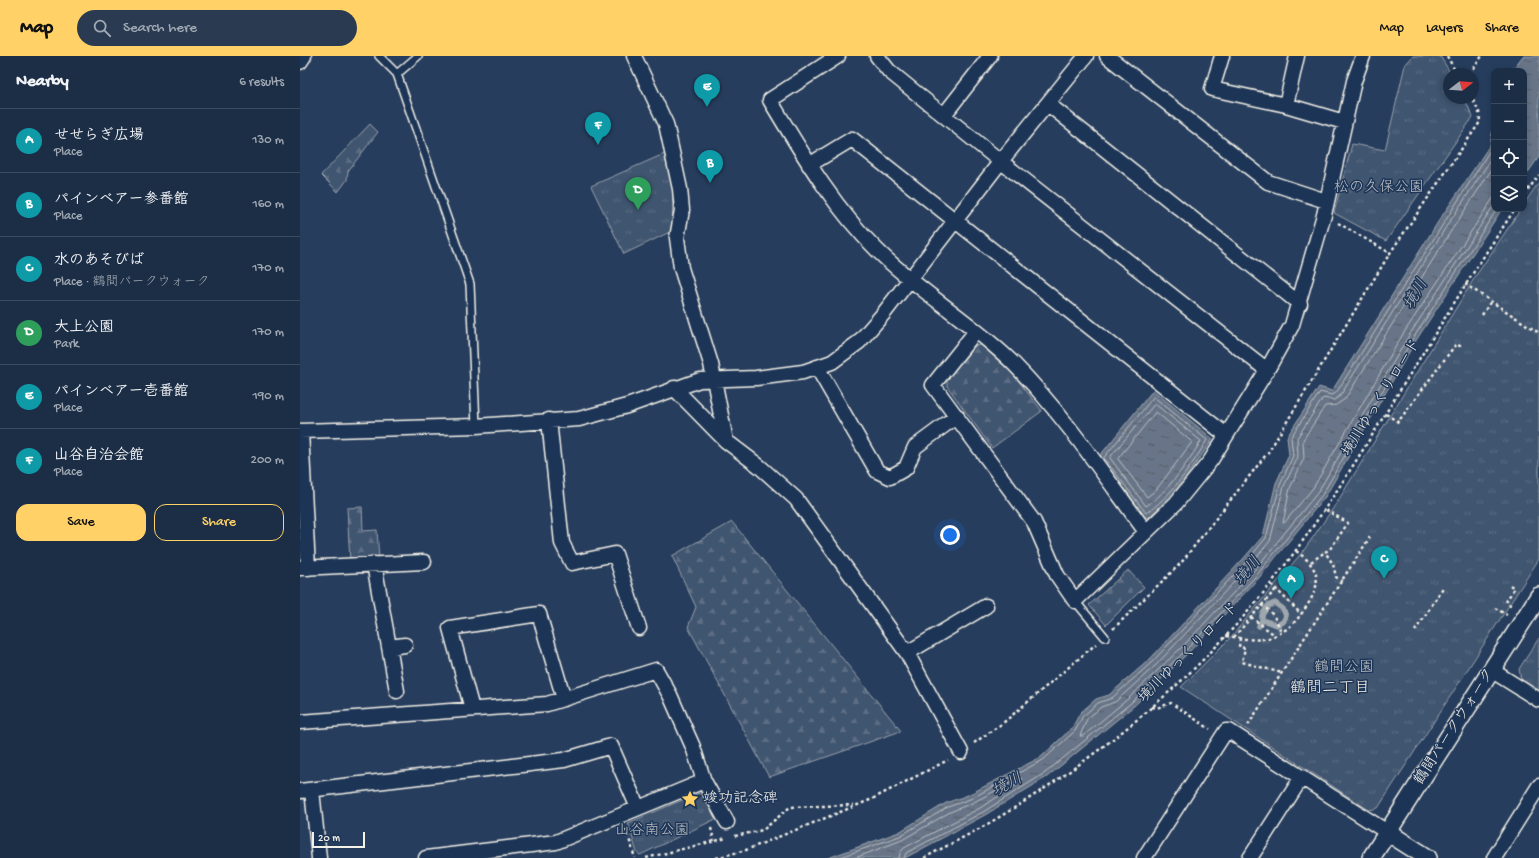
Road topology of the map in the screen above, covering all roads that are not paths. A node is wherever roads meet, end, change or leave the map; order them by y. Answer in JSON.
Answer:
{"nodes":[{"id":1,"x":304,"y":56,"type":"edge"},
{"id":2,"x":379,"y":56,"type":"edge"},
{"id":3,"x":418,"y":56,"type":"edge"},
{"id":4,"x":634,"y":56,"type":"edge"},
{"id":5,"x":838,"y":56,"type":"edge"},
{"id":6,"x":877,"y":56,"type":"edge"},
{"id":7,"x":990,"y":56,"type":"edge"},
{"id":8,"x":1086,"y":56,"type":"edge"},
{"id":9,"x":1107,"y":56,"type":"edge"},
{"id":10,"x":1222,"y":56,"type":"edge"},
{"id":11,"x":1297,"y":56,"type":"edge"},
{"id":12,"x":1363,"y":56,"type":"edge"},
{"id":13,"x":300,"y":62,"type":"edge"},
{"id":14,"x":397,"y":74,"type":"junction"},
{"id":15,"x":1048,"y":104,"type":"junction"},
{"id":16,"x":1286,"y":105,"type":"junction"},
{"id":17,"x":944,"y":115,"type":"junction"},
{"id":18,"x":1344,"y":122,"type":"junction"},
{"id":19,"x":1001,"y":161,"type":"junction"},
{"id":20,"x":809,"y":165,"type":"junction"},
{"id":21,"x":1325,"y":208,"type":"junction"},
{"id":22,"x":956,"y":220,"type":"junction"},
{"id":23,"x":910,"y":278,"type":"junction"},
{"id":24,"x":1300,"y":304,"type":"junction"},
{"id":25,"x":976,"y":331,"type":"junction"},
{"id":26,"x":817,"y":367,"type":"junction"},
{"id":27,"x":1267,"y":370,"type":"junction"},
{"id":28,"x":714,"y":378,"type":"junction"},
{"id":29,"x":674,"y":388,"type":"junction"},
{"id":30,"x":957,"y":416,"type":"junction"},
{"id":31,"x":549,"y":420,"type":"junction"},
{"id":32,"x":476,"y":426,"type":"junction"},
{"id":33,"x":301,"y":431,"type":"edge"},
{"id":34,"x":1226,"y":435,"type":"junction"},
{"id":35,"x":726,"y":441,"type":"junction"},
{"id":36,"x":1146,"y":532,"type":"junction"},
{"id":37,"x":424,"y":562,"type":"dead end"},
{"id":38,"x":374,"y":564,"type":"junction"},
{"id":39,"x":304,"y":568,"type":"edge"},
{"id":40,"x":1539,"y":596,"type":"edge"},
{"id":41,"x":1075,"y":601,"type":"junction"},
{"id":42,"x":986,"y":606,"type":"dead end"},
{"id":43,"x":639,"y":628,"type":"dead end"},
{"id":44,"x":1105,"y":637,"type":"dead end"},
{"id":45,"x":405,"y":644,"type":"dead end"},
{"id":46,"x":389,"y":647,"type":"junction"},
{"id":47,"x":907,"y":653,"type":"junction"},
{"id":48,"x":1491,"y":670,"type":"junction"},
{"id":49,"x":397,"y":691,"type":"dead end"},
{"id":50,"x":564,"y":699,"type":"junction"},
{"id":51,"x":1539,"y":700,"type":"edge"},
{"id":52,"x":472,"y":709,"type":"junction"},
{"id":53,"x":300,"y":722,"type":"edge"},
{"id":54,"x":961,"y":752,"type":"dead end"},
{"id":55,"x":1302,"y":777,"type":"junction"},
{"id":56,"x":704,"y":781,"type":"junction"},
{"id":57,"x":1539,"y":786,"type":"edge"},
{"id":58,"x":306,"y":791,"type":"edge"},
{"id":59,"x":638,"y":808,"type":"junction"},
{"id":60,"x":727,"y":822,"type":"dead end"},
{"id":61,"x":1387,"y":832,"type":"junction"},
{"id":62,"x":319,"y":858,"type":"edge"},
{"id":63,"x":426,"y":858,"type":"edge"},
{"id":64,"x":1144,"y":858,"type":"edge"},
{"id":65,"x":1250,"y":858,"type":"edge"},
{"id":66,"x":1371,"y":858,"type":"edge"},
{"id":67,"x":1428,"y":858,"type":"edge"},
{"id":68,"x":1494,"y":858,"type":"edge"}],
"edges":[{"from":1,"to":13,"type":"street"},
{"from":2,"to":14,"type":"lane"},
{"from":3,"to":14,"type":"lane"},
{"from":4,"to":28,"type":"street"},
{"from":5,"to":20,"type":"street"},
{"from":6,"to":17,"type":"street"},
{"from":7,"to":17,"type":"street"},
{"from":8,"to":15,"type":"street"},
{"from":9,"to":21,"type":"street"},
{"from":10,"to":16,"type":"street"},
{"from":11,"to":16,"type":"street"},
{"from":12,"to":18,"type":"street"},
{"from":14,"to":32,"type":"lane"},
{"from":15,"to":19,"type":"street"},
{"from":15,"to":24,"type":"street"},
{"from":16,"to":18,"type":"street"},
{"from":17,"to":19,"type":"street"},
{"from":18,"to":21,"type":"street"},
{"from":19,"to":22,"type":"street"},
{"from":19,"to":27,"type":"street"},
{"from":20,"to":22,"type":"street"},
{"from":20,"to":23,"type":"street"},
{"from":21,"to":24,"type":"street"},
{"from":22,"to":23,"type":"street"},
{"from":22,"to":34,"type":"street"},
{"from":23,"to":25,"type":"street"},
{"from":23,"to":26,"type":"street"},
{"from":24,"to":27,"type":"street"},
{"from":25,"to":30,"type":"street"},
{"from":25,"to":36,"type":"street"},
{"from":26,"to":28,"type":"street"},
{"from":26,"to":30,"type":"street"},
{"from":27,"to":34,"type":"street"},
{"from":28,"to":29,"type":"street"},
{"from":28,"to":35,"type":"street"},
{"from":29,"to":31,"type":"street"},
{"from":29,"to":35,"type":"street"},
{"from":30,"to":41,"type":"street"},
{"from":31,"to":32,"type":"street"},
{"from":31,"to":43,"type":"street"},
{"from":32,"to":33,"type":"street"},
{"from":33,"to":39,"type":"street"},
{"from":34,"to":36,"type":"street"},
{"from":35,"to":47,"type":"street"},
{"from":36,"to":41,"type":"street"},
{"from":37,"to":38,"type":"street"},
{"from":38,"to":39,"type":"street"},
{"from":38,"to":46,"type":"street"},
{"from":40,"to":48,"type":"street","name":"鶴間パークウォーク"},
{"from":41,"to":44,"type":"lane"},
{"from":42,"to":47,"type":"street"},
{"from":45,"to":46,"type":"street"},
{"from":46,"to":49,"type":"street"},
{"from":47,"to":54,"type":"street"},
{"from":48,"to":51,"type":"street"},
{"from":48,"to":61,"type":"street","name":"鶴間パークウォーク"},
{"from":50,"to":52,"type":"street"},
{"from":50,"to":52,"type":"street"},
{"from":50,"to":56,"type":"street"},
{"from":52,"to":53,"type":"street"},
{"from":55,"to":61,"type":"street"},
{"from":55,"to":64,"type":"street"},
{"from":55,"to":65,"type":"street"},
{"from":56,"to":59,"type":"street"},
{"from":56,"to":60,"type":"street"},
{"from":57,"to":68,"type":"street"},
{"from":58,"to":59,"type":"street"},
{"from":58,"to":62,"type":"street"},
{"from":59,"to":63,"type":"street"},
{"from":61,"to":66,"type":"street","name":"鶴間パークウォーク"},
{"from":61,"to":67,"type":"street"}]}
